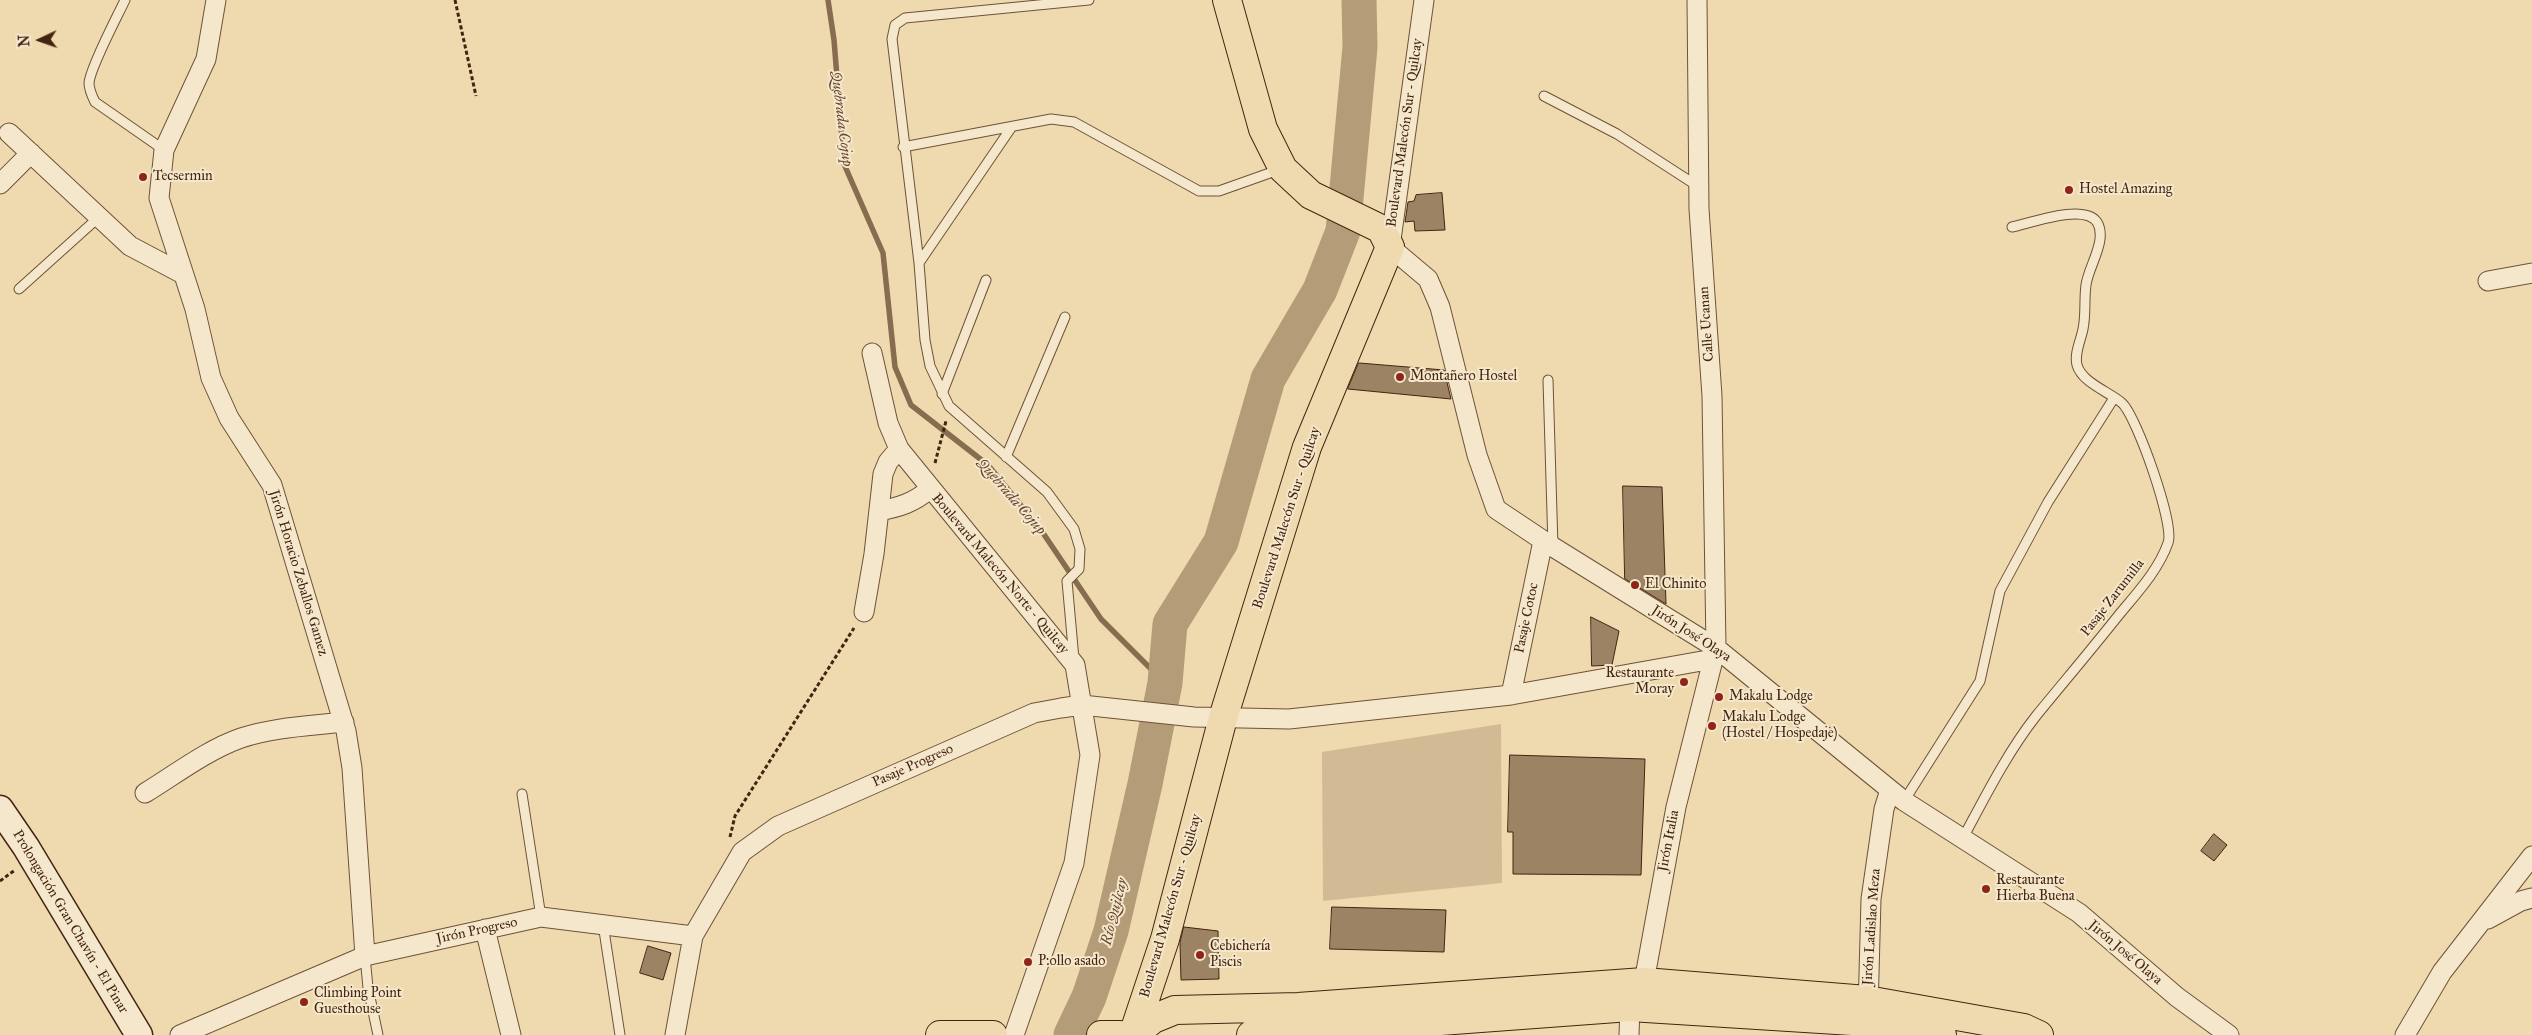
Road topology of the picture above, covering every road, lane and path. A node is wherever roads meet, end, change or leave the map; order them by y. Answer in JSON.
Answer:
{"nodes":[{"id":1,"x":125,"y":0,"type":"edge"},
{"id":2,"x":216,"y":0,"type":"edge"},
{"id":3,"x":455,"y":0,"type":"edge"},
{"id":4,"x":1089,"y":0,"type":"edge"},
{"id":5,"x":1227,"y":0,"type":"edge"},
{"id":6,"x":1424,"y":0,"type":"edge"},
{"id":7,"x":1697,"y":0,"type":"edge"},
{"id":8,"x":476,"y":96,"type":"dead end"},
{"id":9,"x":1544,"y":96,"type":"dead end"},
{"id":10,"x":1011,"y":128,"type":"junction"},
{"id":11,"x":9,"y":132,"type":"dead end"},
{"id":12,"x":904,"y":147,"type":"junction"},
{"id":13,"x":164,"y":150,"type":"junction"},
{"id":14,"x":31,"y":153,"type":"junction"},
{"id":15,"x":1283,"y":169,"type":"junction"},
{"id":16,"x":0,"y":184,"type":"edge"},
{"id":17,"x":1699,"y":187,"type":"junction"},
{"id":18,"x":99,"y":217,"type":"junction"},
{"id":19,"x":2012,"y":227,"type":"dead end"},
{"id":20,"x":1385,"y":238,"type":"junction"},
{"id":21,"x":919,"y":263,"type":"junction"},
{"id":22,"x":2532,"y":273,"type":"edge"},
{"id":23,"x":183,"y":274,"type":"junction"},
{"id":24,"x":986,"y":280,"type":"dead end"},
{"id":25,"x":2488,"y":280,"type":"dead end"},
{"id":26,"x":19,"y":289,"type":"dead end"},
{"id":27,"x":1065,"y":318,"type":"dead end"},
{"id":28,"x":872,"y":353,"type":"dead end"},
{"id":29,"x":1548,"y":380,"type":"dead end"},
{"id":30,"x":942,"y":394,"type":"junction"},
{"id":31,"x":2114,"y":398,"type":"junction"},
{"id":32,"x":945,"y":424,"type":"dead end"},
{"id":33,"x":899,"y":449,"type":"junction"},
{"id":34,"x":938,"y":450,"type":"dead end"},
{"id":35,"x":1006,"y":457,"type":"junction"},
{"id":36,"x":930,"y":489,"type":"junction"},
{"id":37,"x":879,"y":511,"type":"junction"},
{"id":38,"x":1548,"y":544,"type":"junction"},
{"id":39,"x":864,"y":612,"type":"joint"},
{"id":40,"x":1715,"y":653,"type":"junction"},
{"id":41,"x":1075,"y":665,"type":"junction"},
{"id":42,"x":1511,"y":695,"type":"junction"},
{"id":43,"x":1094,"y":707,"type":"junction"},
{"id":44,"x":1194,"y":717,"type":"joint"},
{"id":45,"x":1223,"y":718,"type":"junction"},
{"id":46,"x":344,"y":722,"type":"junction"},
{"id":47,"x":145,"y":794,"type":"dead end"},
{"id":48,"x":522,"y":794,"type":"dead end"},
{"id":49,"x":1897,"y":796,"type":"junction"},
{"id":50,"x":0,"y":809,"type":"edge"},
{"id":51,"x":1963,"y":838,"type":"junction"},
{"id":52,"x":736,"y":847,"type":"junction"},
{"id":53,"x":2532,"y":856,"type":"edge"},
{"id":54,"x":2532,"y":898,"type":"edge"},
{"id":55,"x":541,"y":917,"type":"junction"},
{"id":56,"x":602,"y":923,"type":"junction"},
{"id":57,"x":2480,"y":924,"type":"junction"},
{"id":58,"x":484,"y":929,"type":"junction"},
{"id":59,"x":692,"y":936,"type":"junction"},
{"id":60,"x":365,"y":956,"type":"junction"},
{"id":61,"x":1644,"y":982,"type":"junction"},
{"id":62,"x":1630,"y":1007,"type":"junction"},
{"id":63,"x":1868,"y":1019,"type":"edge"},
{"id":64,"x":1298,"y":1024,"type":"edge"},
{"id":65,"x":1264,"y":1028,"type":"edge"},
{"id":66,"x":139,"y":1035,"type":"edge"},
{"id":67,"x":180,"y":1035,"type":"edge"},
{"id":68,"x":378,"y":1035,"type":"edge"},
{"id":69,"x":511,"y":1035,"type":"edge"},
{"id":70,"x":620,"y":1035,"type":"edge"},
{"id":71,"x":675,"y":1035,"type":"edge"},
{"id":72,"x":940,"y":1035,"type":"edge"},
{"id":73,"x":993,"y":1035,"type":"edge"},
{"id":74,"x":1014,"y":1035,"type":"edge"},
{"id":75,"x":1101,"y":1035,"type":"edge"},
{"id":76,"x":1110,"y":1035,"type":"edge"},
{"id":77,"x":1120,"y":1035,"type":"edge"},
{"id":78,"x":1133,"y":1035,"type":"edge"},
{"id":79,"x":1630,"y":1035,"type":"edge"},
{"id":80,"x":1942,"y":1035,"type":"edge"},
{"id":81,"x":2040,"y":1035,"type":"edge"},
{"id":82,"x":2229,"y":1035,"type":"edge"},
{"id":83,"x":2405,"y":1035,"type":"edge"}],
"edges":[{"from":1,"to":13,"type":"lane"},
{"from":2,"to":13,"type":"street","name":"Jirón Horacio Zeballos Gamez"},
{"from":3,"to":8,"type":"path"},
{"from":4,"to":12,"type":"lane"},
{"from":5,"to":15,"type":"main road"},
{"from":6,"to":20,"type":"street","name":"Boulevard Malecón Sur - Quilcay"},
{"from":7,"to":17,"type":"street","name":"Calle Ucanan"},
{"from":9,"to":17,"type":"lane"},
{"from":10,"to":12,"type":"lane"},
{"from":10,"to":15,"type":"lane"},
{"from":10,"to":21,"type":"lane"},
{"from":11,"to":14,"type":"street"},
{"from":12,"to":21,"type":"lane"},
{"from":13,"to":23,"type":"street","name":"Jirón Horacio Zeballos Gamez"},
{"from":14,"to":16,"type":"street"},
{"from":14,"to":18,"type":"street"},
{"from":15,"to":20,"type":"main road"},
{"from":17,"to":40,"type":"street","name":"Calle Ucanan"},
{"from":18,"to":23,"type":"street"},
{"from":18,"to":26,"type":"lane"},
{"from":19,"to":31,"type":"lane","name":"Pasaje Zarumilla"},
{"from":20,"to":38,"type":"street","name":"Jirón José Olaya"},
{"from":20,"to":45,"type":"main road","name":"Boulevard Malecón Sur - Quilcay"},
{"from":21,"to":30,"type":"lane"},
{"from":22,"to":25,"type":"street"},
{"from":23,"to":46,"type":"street","name":"Jirón Horacio Zeballos Gamez"},
{"from":24,"to":30,"type":"lane"},
{"from":27,"to":35,"type":"lane"},
{"from":28,"to":33,"type":"street","name":"Boulevard Malecón Norte - Quilcay"},
{"from":29,"to":38,"type":"lane"},
{"from":30,"to":35,"type":"lane"},
{"from":31,"to":49,"type":"lane"},
{"from":31,"to":51,"type":"lane","name":"Pasaje Zarumilla"},
{"from":32,"to":34,"type":"path"},
{"from":33,"to":36,"type":"street","name":"Boulevard Malecón Norte - Quilcay"},
{"from":33,"to":37,"type":"street"},
{"from":35,"to":41,"type":"lane"},
{"from":36,"to":37,"type":"street"},
{"from":36,"to":41,"type":"street","name":"Boulevard Malecón Norte - Quilcay"},
{"from":37,"to":39,"type":"street"},
{"from":38,"to":40,"type":"street","name":"Jirón José Olaya"},
{"from":38,"to":42,"type":"street","name":"Pasaje Cotoc"},
{"from":39,"to":52,"type":"path"},
{"from":40,"to":42,"type":"street","name":"Jirón José Olaya"},
{"from":40,"to":49,"type":"street","name":"Jirón José Olaya"},
{"from":40,"to":61,"type":"street","name":"Jirón Italia"},
{"from":41,"to":43,"type":"street","name":"Boulevard Malecón Norte - Quilcay"},
{"from":42,"to":45,"type":"street","name":"Jirón José Olaya"},
{"from":43,"to":44,"type":"street","name":"Pasaje Progreso"},
{"from":43,"to":52,"type":"street","name":"Pasaje Progreso"},
{"from":43,"to":74,"type":"street","name":"Boulevard Malecón Norte - Quilcay"},
{"from":44,"to":45,"type":"street","name":"Jirón José Olaya"},
{"from":45,"to":78,"type":"main road","name":"Boulevard Malecón Sur - Quilcay"},
{"from":46,"to":47,"type":"street"},
{"from":46,"to":60,"type":"street","name":"Jirón Horacio Zeballos Gamez"},
{"from":48,"to":55,"type":"lane"},
{"from":49,"to":51,"type":"street","name":"Jirón José Olaya"},
{"from":49,"to":63,"type":"street","name":"Jirón Ladislao Meza"},
{"from":50,"to":66,"type":"main road","name":"Prolongación Gran Chavín - El Pinar"},
{"from":51,"to":82,"type":"street","name":"Jirón José Olaya"},
{"from":52,"to":59,"type":"street"},
{"from":53,"to":57,"type":"street"},
{"from":54,"to":57,"type":"street"},
{"from":55,"to":56,"type":"street","name":"Jirón Progreso"},
{"from":55,"to":58,"type":"street","name":"Jirón Progreso"},
{"from":56,"to":59,"type":"street","name":"Jirón Progreso"},
{"from":56,"to":70,"type":"lane"},
{"from":57,"to":83,"type":"street"},
{"from":58,"to":60,"type":"street","name":"Jirón Progreso"},
{"from":58,"to":69,"type":"street"},
{"from":59,"to":71,"type":"street"},
{"from":60,"to":67,"type":"street","name":"Jirón Progreso"},
{"from":60,"to":68,"type":"lane"},
{"from":61,"to":62,"type":"street","name":"Jirón Italia"},
{"from":61,"to":63,"type":"main road"},
{"from":61,"to":64,"type":"main road"},
{"from":62,"to":63,"type":"main road"},
{"from":62,"to":64,"type":"main road"},
{"from":62,"to":79,"type":"street","name":"Jirón Italia"},
{"from":63,"to":80,"type":"main road"},
{"from":63,"to":81,"type":"main road"},
{"from":64,"to":65,"type":"main road"},
{"from":65,"to":78,"type":"main road"},
{"from":72,"to":73,"type":"main road"},
{"from":75,"to":76,"type":"main road"},
{"from":76,"to":77,"type":"main road"}]}
